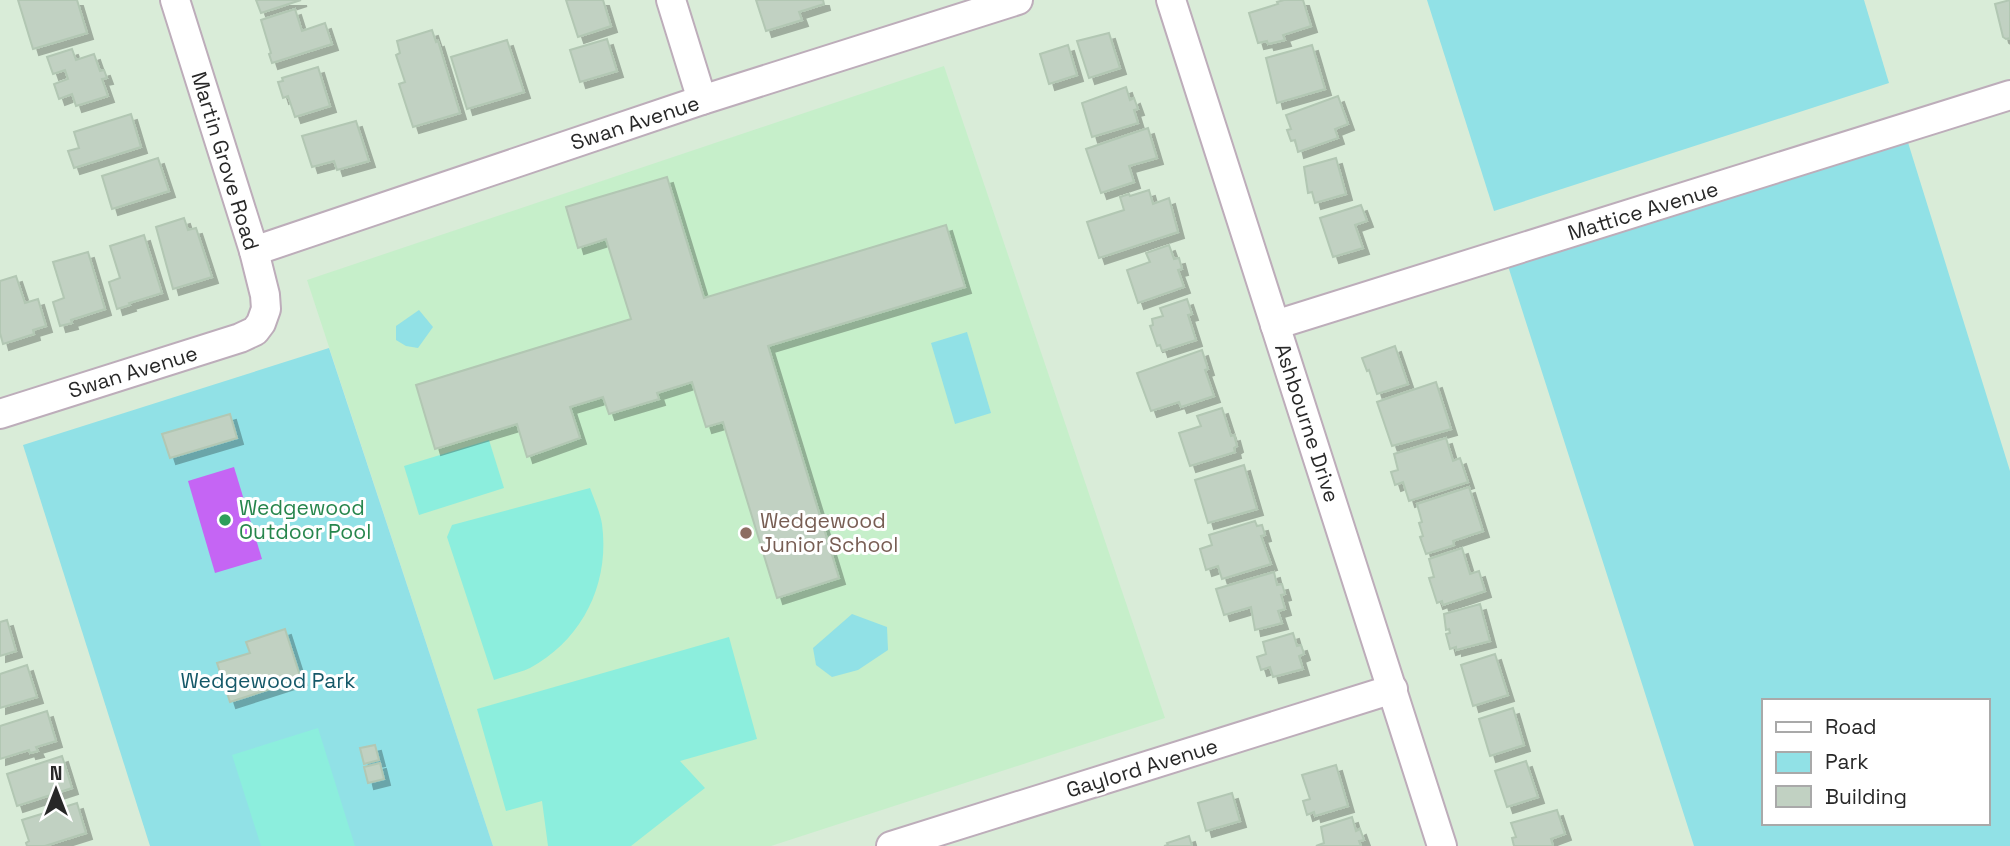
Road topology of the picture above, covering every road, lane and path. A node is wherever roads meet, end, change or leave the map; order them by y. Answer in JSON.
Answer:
{"nodes":[{"id":1,"x":175,"y":0,"type":"edge"},
{"id":2,"x":671,"y":0,"type":"edge"},
{"id":3,"x":1017,"y":0,"type":"edge"},
{"id":4,"x":1171,"y":0,"type":"edge"},
{"id":5,"x":2010,"y":95,"type":"edge"},
{"id":6,"x":702,"y":100,"type":"junction"},
{"id":7,"x":254,"y":251,"type":"junction"},
{"id":8,"x":261,"y":323,"type":"joint"},
{"id":9,"x":1276,"y":325,"type":"junction"},
{"id":10,"x":0,"y":414,"type":"edge"},
{"id":11,"x":1393,"y":689,"type":"junction"},
{"id":12,"x":891,"y":846,"type":"edge"},
{"id":13,"x":1442,"y":846,"type":"edge"}],
"edges":[{"from":1,"to":7,"type":"street","name":"Martin Grove Road"},
{"from":2,"to":6,"type":"street"},
{"from":3,"to":6,"type":"street","name":"Swan Avenue"},
{"from":4,"to":9,"type":"street","name":"Ashbourne Drive"},
{"from":5,"to":9,"type":"street","name":"Mattice Avenue"},
{"from":6,"to":7,"type":"street","name":"Swan Avenue"},
{"from":7,"to":8,"type":"street","name":"Martin Grove Road"},
{"from":8,"to":10,"type":"street","name":"Swan Avenue"},
{"from":9,"to":11,"type":"street","name":"Ashbourne Drive"},
{"from":11,"to":12,"type":"street","name":"Gaylord Avenue"},
{"from":11,"to":13,"type":"street","name":"Ashbourne Drive"}]}
